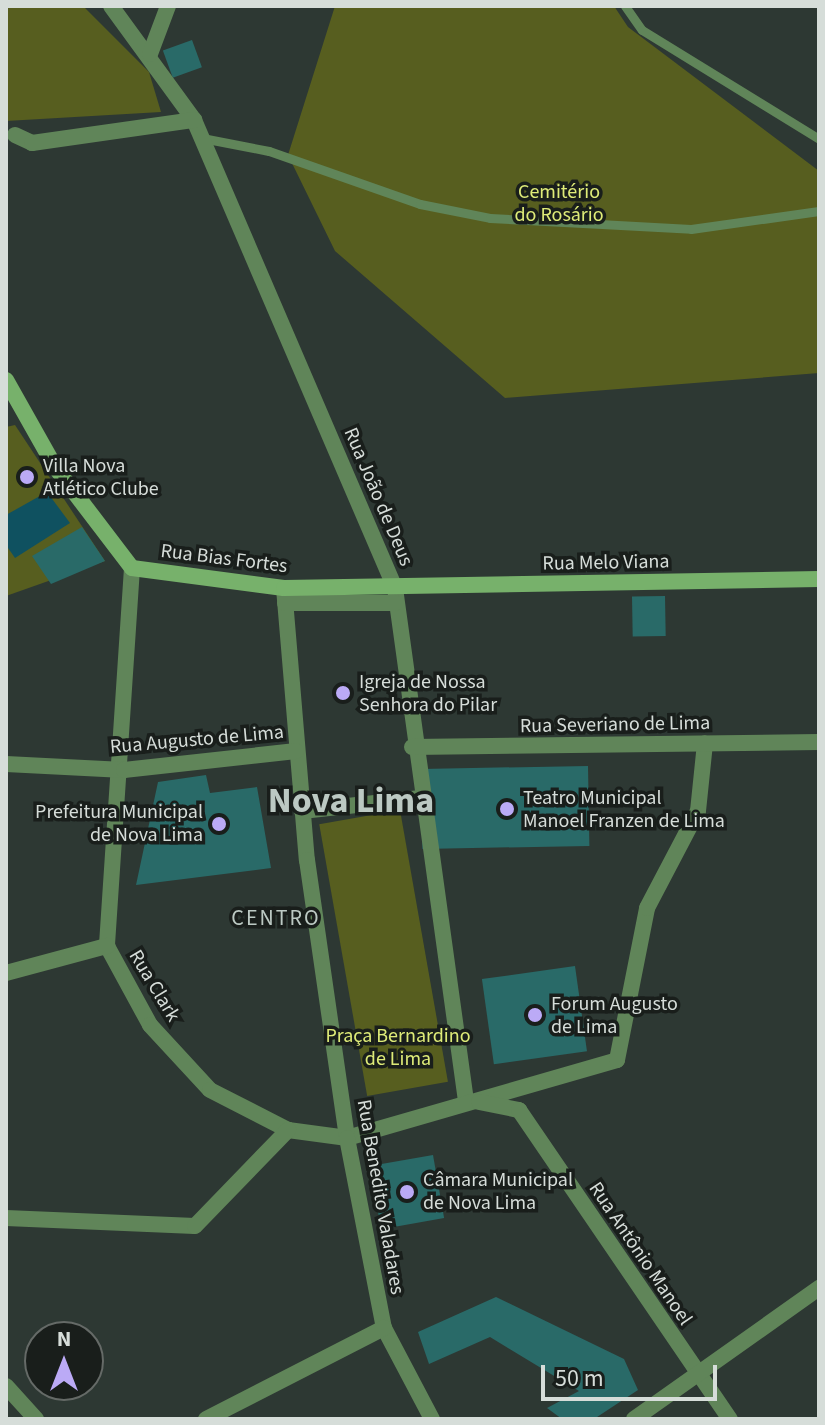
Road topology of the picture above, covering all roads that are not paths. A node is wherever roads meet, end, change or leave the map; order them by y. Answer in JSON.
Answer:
{"nodes":[{"id":1,"x":111,"y":6,"type":"edge"},
{"id":2,"x":168,"y":6,"type":"edge"},
{"id":3,"x":625,"y":6,"type":"edge"},
{"id":4,"x":150,"y":54,"type":"junction"},
{"id":5,"x":194,"y":120,"type":"junction"},
{"id":6,"x":15,"y":135,"type":"dead end"},
{"id":7,"x":202,"y":138,"type":"junction"},
{"id":8,"x":819,"y":139,"type":"edge"},
{"id":9,"x":819,"y":211,"type":"edge"},
{"id":10,"x":6,"y":380,"type":"edge"},
{"id":11,"x":132,"y":568,"type":"junction"},
{"id":12,"x":819,"y":579,"type":"edge"},
{"id":13,"x":395,"y":595,"type":"junction"},
{"id":14,"x":284,"y":596,"type":"junction"},
{"id":15,"x":819,"y":742,"type":"edge"},
{"id":16,"x":705,"y":743,"type":"junction"},
{"id":17,"x":412,"y":747,"type":"junction"},
{"id":18,"x":296,"y":751,"type":"junction"},
{"id":19,"x":6,"y":764,"type":"edge"},
{"id":20,"x":124,"y":770,"type":"junction"},
{"id":21,"x":420,"y":798,"type":"junction"},
{"id":22,"x":302,"y":811,"type":"junction"},
{"id":23,"x":107,"y":946,"type":"junction"},
{"id":24,"x":6,"y":973,"type":"edge"},
{"id":25,"x":552,"y":1077,"type":"junction"},
{"id":26,"x":466,"y":1101,"type":"junction"},
{"id":27,"x":519,"y":1110,"type":"junction"},
{"id":28,"x":288,"y":1130,"type":"junction"},
{"id":29,"x":347,"y":1138,"type":"junction"},
{"id":30,"x":6,"y":1218,"type":"edge"},
{"id":31,"x":819,"y":1288,"type":"edge"},
{"id":32,"x":384,"y":1328,"type":"junction"},
{"id":33,"x":697,"y":1374,"type":"junction"},
{"id":34,"x":6,"y":1386,"type":"edge"},
{"id":35,"x":36,"y":1419,"type":"edge"},
{"id":36,"x":206,"y":1419,"type":"edge"},
{"id":37,"x":432,"y":1419,"type":"edge"},
{"id":38,"x":634,"y":1419,"type":"edge"},
{"id":39,"x":730,"y":1419,"type":"edge"}],
"edges":[{"from":1,"to":4,"type":"street","name":"Rua João de Deus"},
{"from":2,"to":4,"type":"street"},
{"from":3,"to":8,"type":"lane"},
{"from":4,"to":5,"type":"street","name":"Rua João de Deus"},
{"from":5,"to":6,"type":"street"},
{"from":5,"to":7,"type":"street","name":"Rua João de Deus"},
{"from":7,"to":9,"type":"lane"},
{"from":7,"to":13,"type":"street","name":"Rua João de Deus"},
{"from":10,"to":11,"type":"street","name":"Rua Bias Fortes"},
{"from":11,"to":14,"type":"street","name":"Rua Bias Fortes"},
{"from":11,"to":20,"type":"street","name":"Rua Clark"},
{"from":12,"to":13,"type":"street","name":"Rua Melo Viana"},
{"from":13,"to":14,"type":"street","name":"Rua Bias Fortes"},
{"from":13,"to":17,"type":"street","name":"Rua João de Deus"},
{"from":14,"to":18,"type":"street","name":"Rua Benedito Valadares"},
{"from":15,"to":16,"type":"street","name":"Rua Severiano de Lima"},
{"from":16,"to":17,"type":"street","name":"Rua Severiano de Lima"},
{"from":16,"to":25,"type":"street","name":"Rua Clark"},
{"from":17,"to":21,"type":"street","name":"Rua João de Deus"},
{"from":18,"to":20,"type":"street","name":"Rua Augusto de Lima"},
{"from":18,"to":22,"type":"street","name":"Rua Benedito Valadares"},
{"from":19,"to":20,"type":"street","name":"Rua Augusto de Lima"},
{"from":20,"to":23,"type":"street","name":"Rua Clark"},
{"from":21,"to":22,"type":"street"},
{"from":21,"to":26,"type":"street","name":"Rua João de Deus"},
{"from":22,"to":29,"type":"street","name":"Rua Benedito Valadares"},
{"from":23,"to":24,"type":"street"},
{"from":23,"to":28,"type":"street","name":"Rua Clark"},
{"from":25,"to":26,"type":"street","name":"Rua Clark"},
{"from":25,"to":27,"type":"street"},
{"from":26,"to":27,"type":"street"},
{"from":26,"to":29,"type":"street","name":"Rua Clark"},
{"from":27,"to":33,"type":"street","name":"Rua Antônio Manoel"},
{"from":28,"to":29,"type":"street","name":"Rua Clark"},
{"from":28,"to":30,"type":"street"},
{"from":29,"to":32,"type":"street","name":"Rua Benedito Valadares"},
{"from":31,"to":33,"type":"street"},
{"from":32,"to":36,"type":"street"},
{"from":32,"to":37,"type":"street","name":"Rua Benedito Valadares"},
{"from":33,"to":38,"type":"street"},
{"from":33,"to":39,"type":"street","name":"Rua Antônio Manoel"},
{"from":34,"to":35,"type":"street"}]}
